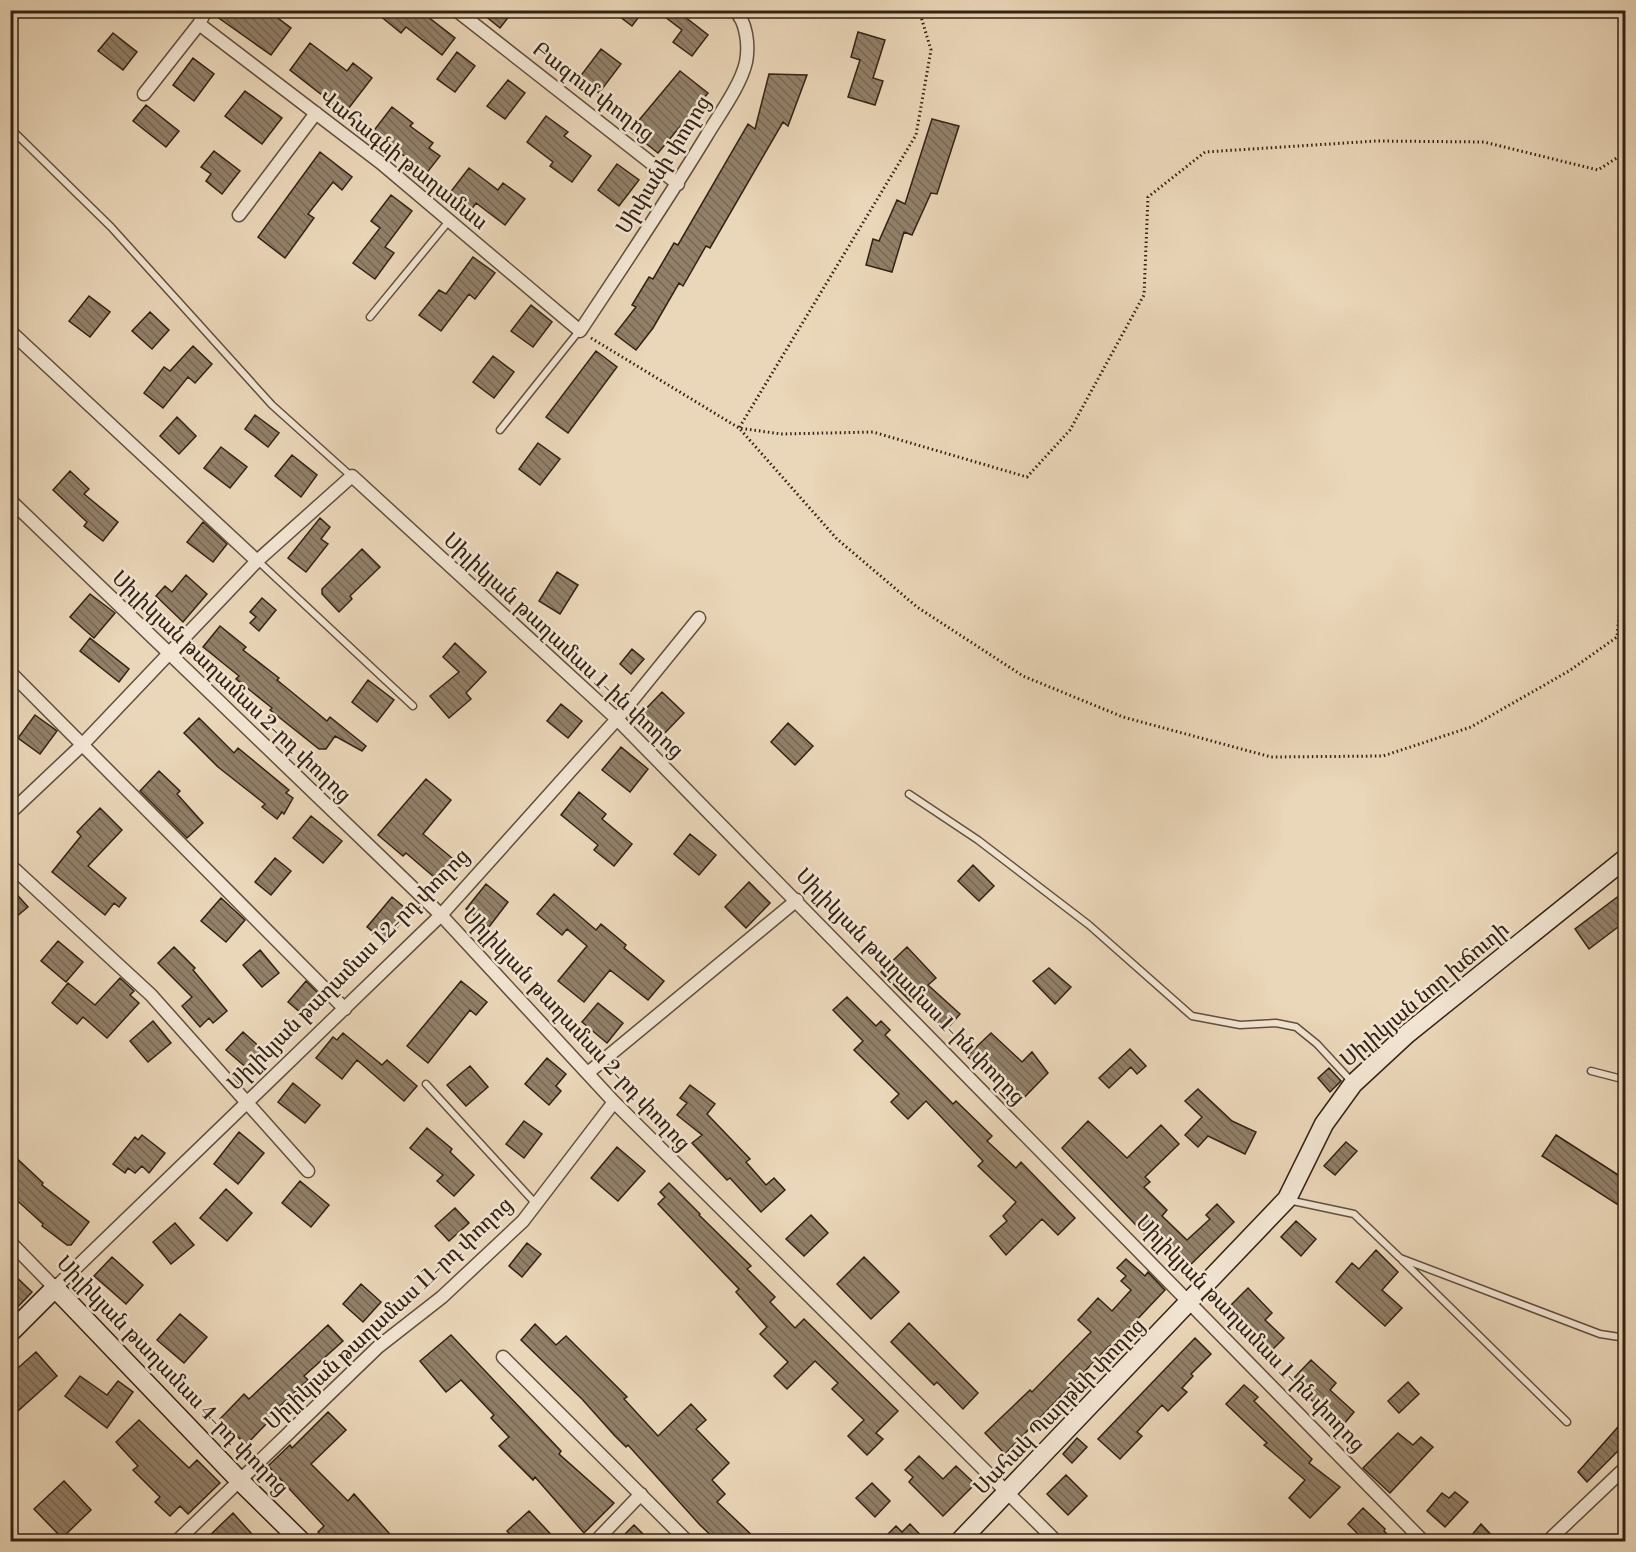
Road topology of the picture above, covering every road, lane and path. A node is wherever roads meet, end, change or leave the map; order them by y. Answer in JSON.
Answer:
{"nodes":[{"id":1,"x":206,"y":10,"type":"edge"},
{"id":2,"x":456,"y":10,"type":"edge"},
{"id":3,"x":734,"y":10,"type":"edge"},
{"id":4,"x":919,"y":10,"type":"edge"},
{"id":5,"x":199,"y":24,"type":"junction"},
{"id":6,"x":144,"y":94,"type":"dead end"},
{"id":7,"x":316,"y":113,"type":"junction"},
{"id":8,"x":10,"y":128,"type":"edge"},
{"id":9,"x":1626,"y":152,"type":"edge"},
{"id":10,"x":678,"y":183,"type":"junction"},
{"id":11,"x":239,"y":215,"type":"dead end"},
{"id":12,"x":449,"y":221,"type":"junction"},
{"id":13,"x":369,"y":316,"type":"dead end"},
{"id":14,"x":10,"y":331,"type":"edge"},
{"id":15,"x":580,"y":331,"type":"junction"},
{"id":16,"x":739,"y":428,"type":"junction"},
{"id":17,"x":500,"y":430,"type":"dead end"},
{"id":18,"x":352,"y":476,"type":"junction"},
{"id":19,"x":10,"y":500,"type":"edge"},
{"id":20,"x":1626,"y":540,"type":"edge"},
{"id":21,"x":257,"y":561,"type":"junction"},
{"id":22,"x":699,"y":618,"type":"dead end"},
{"id":23,"x":167,"y":653,"type":"junction"},
{"id":24,"x":10,"y":672,"type":"edge"},
{"id":25,"x":413,"y":706,"type":"dead end"},
{"id":26,"x":617,"y":719,"type":"junction"},
{"id":27,"x":82,"y":745,"type":"junction"},
{"id":28,"x":909,"y":794,"type":"dead end"},
{"id":29,"x":10,"y":813,"type":"edge"},
{"id":30,"x":1626,"y":858,"type":"edge"},
{"id":31,"x":10,"y":865,"type":"edge"},
{"id":32,"x":797,"y":900,"type":"junction"},
{"id":33,"x":441,"y":915,"type":"junction"},
{"id":34,"x":345,"y":1009,"type":"junction"},
{"id":35,"x":1591,"y":1071,"type":"dead end"},
{"id":36,"x":589,"y":1072,"type":"junction"},
{"id":37,"x":1626,"y":1080,"type":"edge"},
{"id":38,"x":426,"y":1084,"type":"dead end"},
{"id":39,"x":1353,"y":1084,"type":"junction"},
{"id":40,"x":614,"y":1102,"type":"junction"},
{"id":41,"x":248,"y":1104,"type":"junction"},
{"id":42,"x":308,"y":1171,"type":"dead end"},
{"id":43,"x":1287,"y":1199,"type":"junction"},
{"id":44,"x":536,"y":1204,"type":"junction"},
{"id":45,"x":10,"y":1242,"type":"edge"},
{"id":46,"x":1400,"y":1258,"type":"junction"},
{"id":47,"x":55,"y":1288,"type":"junction"},
{"id":48,"x":1192,"y":1302,"type":"junction"},
{"id":49,"x":10,"y":1333,"type":"edge"},
{"id":50,"x":1626,"y":1338,"type":"edge"},
{"id":51,"x":503,"y":1357,"type":"dead end"},
{"id":52,"x":1567,"y":1422,"type":"dead end"},
{"id":53,"x":1626,"y":1467,"type":"edge"},
{"id":54,"x":239,"y":1480,"type":"junction"},
{"id":55,"x":641,"y":1494,"type":"junction"},
{"id":56,"x":1008,"y":1494,"type":"junction"},
{"id":57,"x":176,"y":1542,"type":"edge"},
{"id":58,"x":302,"y":1542,"type":"edge"},
{"id":59,"x":595,"y":1542,"type":"edge"},
{"id":60,"x":688,"y":1542,"type":"edge"},
{"id":61,"x":959,"y":1542,"type":"edge"},
{"id":62,"x":1057,"y":1542,"type":"edge"},
{"id":63,"x":1424,"y":1542,"type":"edge"},
{"id":64,"x":1547,"y":1542,"type":"edge"}],
"edges":[{"from":1,"to":5,"type":"street"},
{"from":2,"to":10,"type":"street","name":"Բազում փողոց"},
{"from":3,"to":10,"type":"street","name":"Սիփանի փողոց"},
{"from":4,"to":16,"type":"path"},
{"from":5,"to":6,"type":"street"},
{"from":5,"to":7,"type":"street","name":"Վահագնի թաղամաս"},
{"from":7,"to":11,"type":"street"},
{"from":7,"to":12,"type":"street","name":"Վահագնի թաղամաս"},
{"from":8,"to":18,"type":"lane"},
{"from":9,"to":16,"type":"path"},
{"from":10,"to":15,"type":"street","name":"Սիփանի փողոց"},
{"from":12,"to":13,"type":"lane"},
{"from":12,"to":15,"type":"street","name":"Վահագնի թաղամաս"},
{"from":14,"to":21,"type":"street"},
{"from":15,"to":16,"type":"path"},
{"from":15,"to":17,"type":"lane"},
{"from":16,"to":20,"type":"path"},
{"from":18,"to":21,"type":"street"},
{"from":18,"to":26,"type":"street","name":"Սիլիկյան թաղամաս 1-ին փողոց"},
{"from":19,"to":23,"type":"street","name":"Սիլիկյան թաղամաս 2-րդ փողոց"},
{"from":21,"to":23,"type":"street"},
{"from":21,"to":25,"type":"lane"},
{"from":22,"to":26,"type":"street","name":"Սիլիկյան թաղամաս 12-րդ փողոց"},
{"from":23,"to":27,"type":"street"},
{"from":23,"to":33,"type":"street","name":"Սիլիկյան թաղամաս 2-րդ փողոց"},
{"from":24,"to":27,"type":"street"},
{"from":26,"to":32,"type":"street","name":"Սիլիկյան թաղամաս 1-ին փողոց"},
{"from":26,"to":33,"type":"street","name":"Սիլիկյան թաղամաս 12-րդ փողոց"},
{"from":27,"to":29,"type":"street"},
{"from":27,"to":34,"type":"street"},
{"from":28,"to":39,"type":"lane"},
{"from":30,"to":39,"type":"main road","name":"Սիլիկյան նոր խճուղի"},
{"from":31,"to":41,"type":"street"},
{"from":32,"to":36,"type":"street"},
{"from":32,"to":48,"type":"street","name":"Սիլիկյան թաղամաս 1-ին փողոց"},
{"from":33,"to":34,"type":"street","name":"Սիլիկյան թաղամաս 12-րդ փողոց"},
{"from":33,"to":36,"type":"street","name":"Սիլիկյան թաղամաս 2-րդ փողոց"},
{"from":34,"to":41,"type":"street","name":"Սիլիկյան թաղամաս 12-րդ փողոց"},
{"from":35,"to":37,"type":"lane"},
{"from":36,"to":40,"type":"street","name":"Սիլիկյան թաղամաս 2-րդ փողոց"},
{"from":38,"to":44,"type":"lane"},
{"from":39,"to":43,"type":"main road","name":"Սիլիկյան նոր խճուղի"},
{"from":40,"to":44,"type":"street","name":"Սիլիկյան թաղամաս 11-րդ փողոց"},
{"from":40,"to":56,"type":"street","name":"Սիլիկյան թաղամաս 2-րդ փողոց"},
{"from":41,"to":42,"type":"street"},
{"from":41,"to":47,"type":"street","name":"Սիլիկյան թաղամաս 12-րդ փողոց"},
{"from":43,"to":46,"type":"lane"},
{"from":43,"to":48,"type":"main road","name":"Սիլիկյան նոր խճուղի"},
{"from":44,"to":54,"type":"street","name":"Սիլիկյան թաղամաս 11-րդ փողոց"},
{"from":45,"to":47,"type":"street","name":"Սիլիկյան թաղամաս 4-րդ փողոց"},
{"from":46,"to":50,"type":"lane"},
{"from":46,"to":52,"type":"lane"},
{"from":47,"to":49,"type":"main road","name":"Սիլիկյան թաղամաս 12-րդ փողոց"},
{"from":47,"to":54,"type":"main road","name":"Սիլիկյան թաղամաս 4-րդ փողոց"},
{"from":48,"to":56,"type":"main road","name":"Սահակ Պարթևի փողոց"},
{"from":48,"to":63,"type":"street","name":"Սիլիկյան թաղամաս 1-ին փողոց"},
{"from":51,"to":55,"type":"street"},
{"from":53,"to":64,"type":"street"},
{"from":54,"to":57,"type":"street","name":"Սիլիկյան թաղամաս 11-րդ փողոց"},
{"from":54,"to":58,"type":"main road","name":"Սիլիկյան թաղամաս 4-րդ փողոց"},
{"from":55,"to":59,"type":"street"},
{"from":55,"to":60,"type":"street"},
{"from":56,"to":61,"type":"main road","name":"Սահակ Պարթևի փողոց"},
{"from":56,"to":62,"type":"street","name":"Սիլիկյան թաղամաս 2-րդ փողոց"}]}
